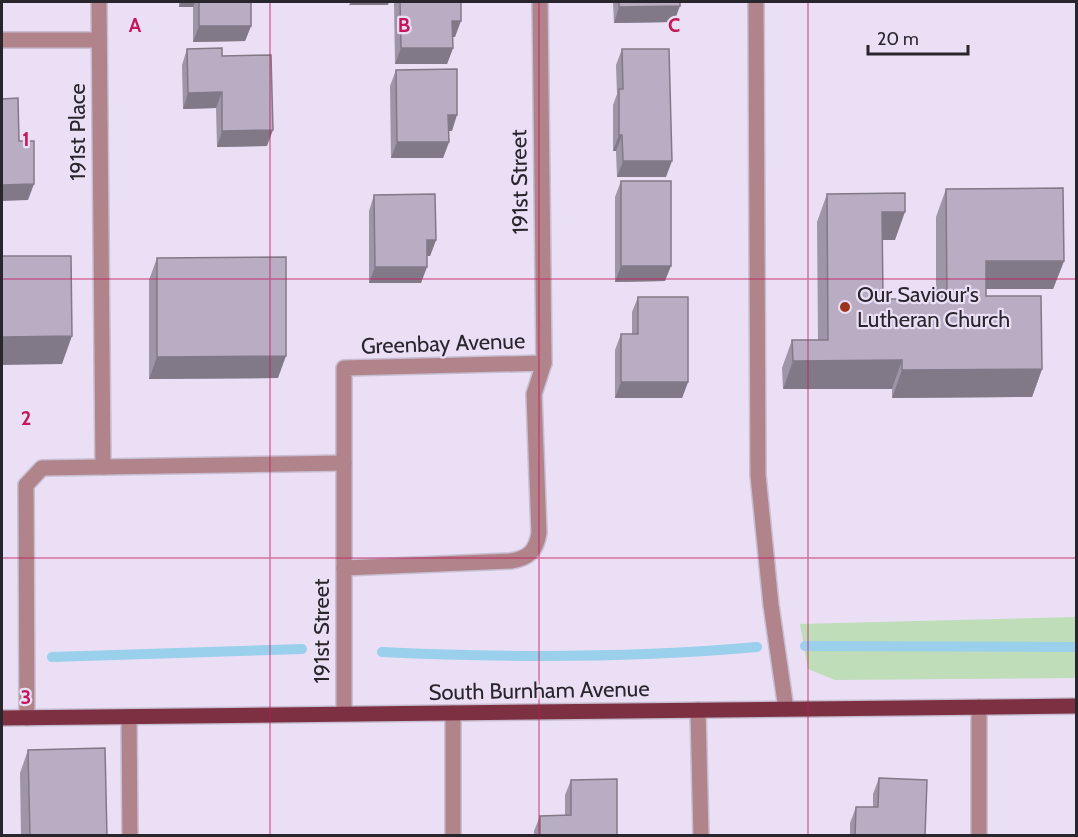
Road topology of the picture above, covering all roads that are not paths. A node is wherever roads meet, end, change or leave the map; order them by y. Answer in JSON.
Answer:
{"nodes":[{"id":1,"x":99,"y":2,"type":"edge"},
{"id":2,"x":540,"y":2,"type":"edge"},
{"id":3,"x":756,"y":2,"type":"edge"},
{"id":4,"x":2,"y":40,"type":"edge"},
{"id":5,"x":99,"y":40,"type":"junction"},
{"id":6,"x":544,"y":363,"type":"junction"},
{"id":7,"x":344,"y":368,"type":"joint"},
{"id":8,"x":344,"y":463,"type":"junction"},
{"id":9,"x":103,"y":467,"type":"junction"},
{"id":10,"x":344,"y":568,"type":"junction"},
{"id":11,"x":1077,"y":706,"type":"edge"},
{"id":12,"x":979,"y":707,"type":"junction"},
{"id":13,"x":786,"y":709,"type":"junction"},
{"id":14,"x":698,"y":710,"type":"junction"},
{"id":15,"x":453,"y":713,"type":"junction"},
{"id":16,"x":344,"y":714,"type":"junction"},
{"id":17,"x":129,"y":717,"type":"junction"},
{"id":18,"x":2,"y":718,"type":"edge"},
{"id":19,"x":27,"y":718,"type":"junction"},
{"id":20,"x":130,"y":836,"type":"edge"},
{"id":21,"x":453,"y":836,"type":"edge"},
{"id":22,"x":700,"y":836,"type":"edge"},
{"id":23,"x":979,"y":836,"type":"edge"}],
"edges":[{"from":1,"to":5,"type":"street","name":"191st Place"},
{"from":2,"to":6,"type":"street","name":"191st Street"},
{"from":3,"to":13,"type":"street"},
{"from":4,"to":5,"type":"street"},
{"from":5,"to":9,"type":"street","name":"191st Place"},
{"from":6,"to":7,"type":"street","name":"Greenbay Avenue"},
{"from":6,"to":10,"type":"street","name":"191st Street"},
{"from":7,"to":8,"type":"street","name":"191st Street"},
{"from":8,"to":9,"type":"street"},
{"from":8,"to":10,"type":"street","name":"191st Street"},
{"from":9,"to":19,"type":"street"},
{"from":10,"to":16,"type":"street","name":"191st Street"},
{"from":11,"to":12,"type":"main road","name":"South Burnham Avenue"},
{"from":12,"to":13,"type":"main road","name":"South Burnham Avenue"},
{"from":12,"to":23,"type":"street"},
{"from":13,"to":14,"type":"main road","name":"South Burnham Avenue"},
{"from":14,"to":15,"type":"main road","name":"South Burnham Avenue"},
{"from":14,"to":22,"type":"street"},
{"from":15,"to":16,"type":"main road","name":"South Burnham Avenue"},
{"from":15,"to":21,"type":"street"},
{"from":16,"to":17,"type":"main road","name":"South Burnham Avenue"},
{"from":17,"to":19,"type":"main road","name":"South Burnham Avenue"},
{"from":17,"to":20,"type":"street"},
{"from":18,"to":19,"type":"main road","name":"South Burnham Avenue"}]}
